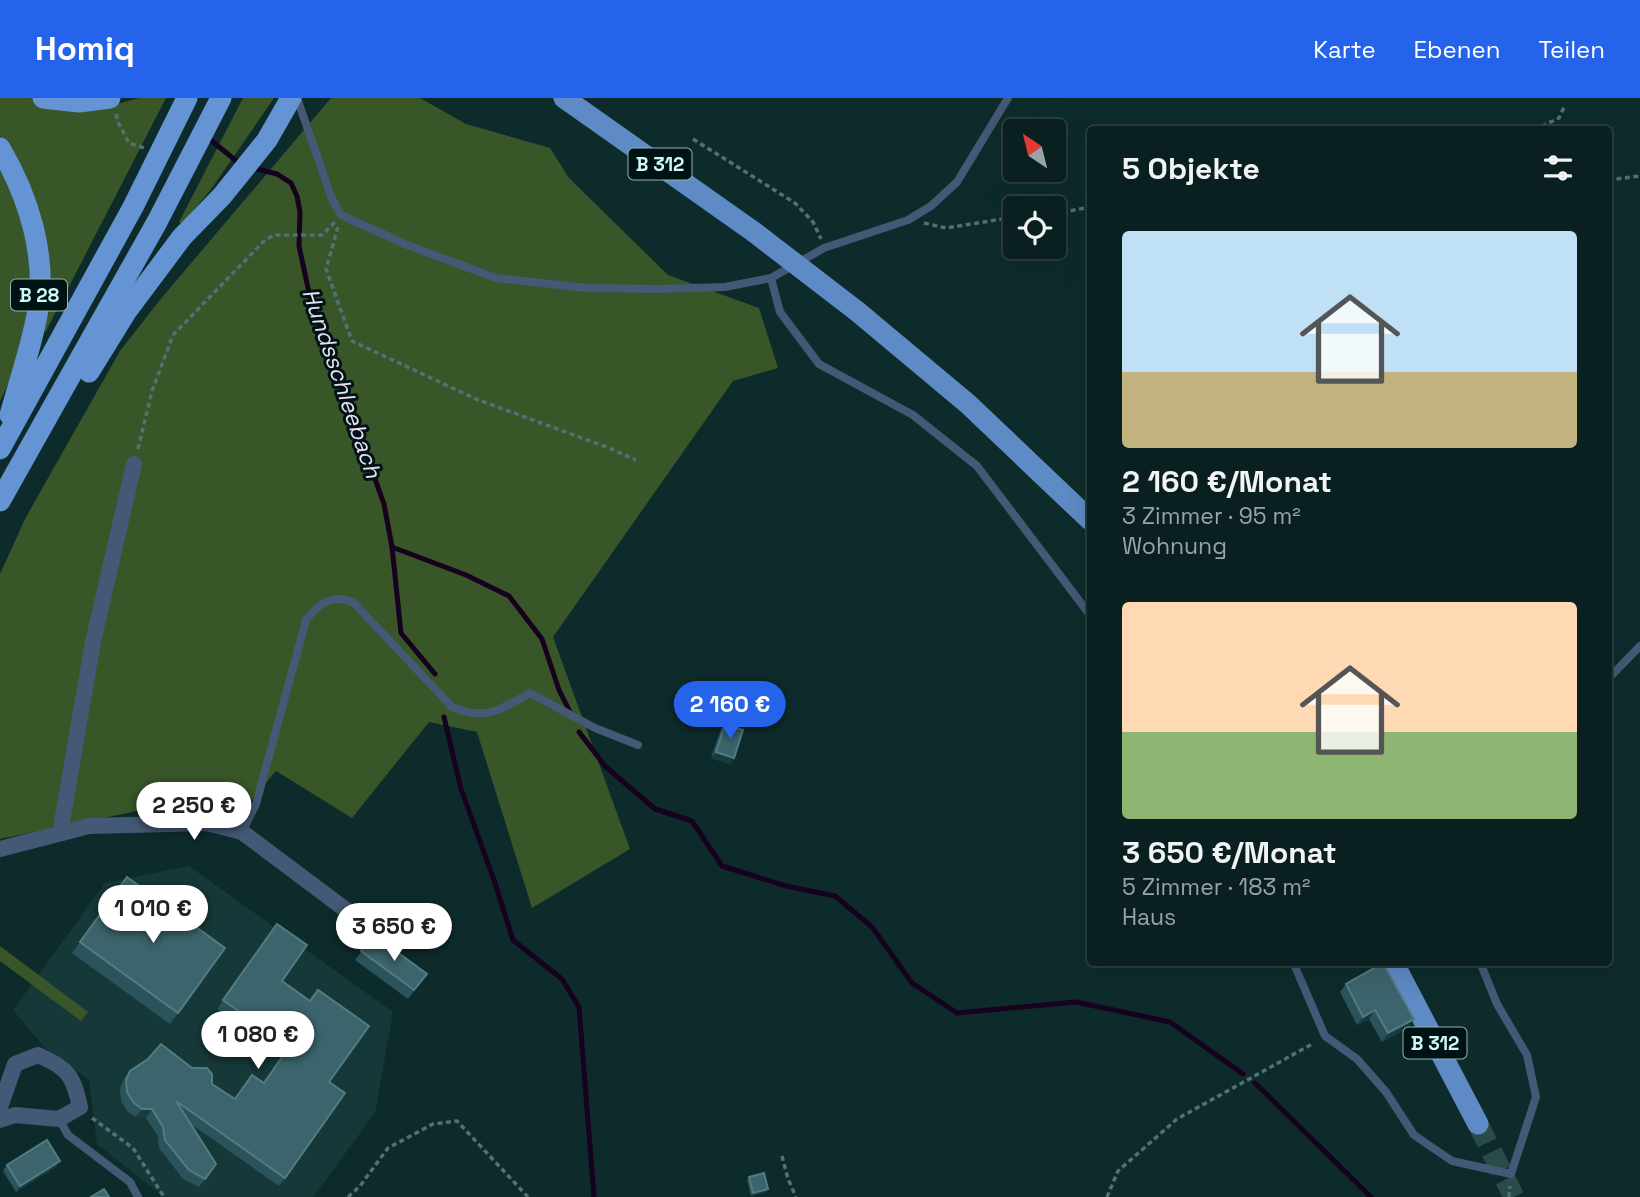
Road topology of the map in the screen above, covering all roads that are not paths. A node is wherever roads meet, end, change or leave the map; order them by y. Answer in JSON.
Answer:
{"nodes":[{"id":1,"x":187,"y":98,"type":"edge"},
{"id":2,"x":221,"y":98,"type":"edge"},
{"id":3,"x":291,"y":98,"type":"edge"},
{"id":4,"x":297,"y":98,"type":"edge"},
{"id":5,"x":564,"y":98,"type":"edge"},
{"id":6,"x":1008,"y":98,"type":"edge"},
{"id":7,"x":48,"y":99,"type":"edge"},
{"id":8,"x":113,"y":104,"type":"edge"},
{"id":9,"x":0,"y":148,"type":"edge"},
{"id":10,"x":771,"y":278,"type":"junction"},
{"id":11,"x":44,"y":424,"type":"junction"},
{"id":12,"x":1,"y":447,"type":"edge"},
{"id":13,"x":134,"y":464,"type":"road end"},
{"id":14,"x":0,"y":501,"type":"edge"},
{"id":15,"x":1087,"y":517,"type":"edge"},
{"id":16,"x":1087,"y":611,"type":"edge"},
{"id":17,"x":1640,"y":646,"type":"edge"},
{"id":18,"x":1612,"y":675,"type":"edge"},
{"id":19,"x":638,"y":746,"type":"dead end"},
{"id":20,"x":242,"y":832,"type":"junction"},
{"id":21,"x":60,"y":833,"type":"junction"},
{"id":22,"x":0,"y":849,"type":"edge"},
{"id":23,"x":366,"y":925,"type":"dead end"},
{"id":24,"x":1295,"y":966,"type":"edge"},
{"id":25,"x":1395,"y":966,"type":"edge"},
{"id":26,"x":1482,"y":966,"type":"edge"},
{"id":27,"x":0,"y":1107,"type":"edge"},
{"id":28,"x":60,"y":1119,"type":"junction"},
{"id":29,"x":0,"y":1120,"type":"edge"},
{"id":30,"x":1478,"y":1124,"type":"tunnel mouth"},
{"id":31,"x":138,"y":1197,"type":"edge"}],
"edges":[{"from":1,"to":12,"type":"highway","number":"B 28"},
{"from":2,"to":11,"type":"highway"},
{"from":3,"to":11,"type":"highway"},
{"from":4,"to":10,"type":"lane"},
{"from":5,"to":15,"type":"main road","number":"B 312","bridge":true},
{"from":6,"to":10,"type":"lane"},
{"from":7,"to":8,"type":"highway"},
{"from":9,"to":12,"type":"highway","number":"B 28"},
{"from":10,"to":16,"type":"lane"},
{"from":11,"to":14,"type":"highway"},
{"from":13,"to":21,"type":"street"},
{"from":17,"to":18,"type":"lane"},
{"from":19,"to":20,"type":"lane"},
{"from":20,"to":21,"type":"street"},
{"from":20,"to":23,"type":"street"},
{"from":21,"to":22,"type":"street"},
{"from":24,"to":26,"type":"lane"},
{"from":25,"to":30,"type":"main road","number":"B 312"},
{"from":27,"to":28,"type":"street"},
{"from":28,"to":29,"type":"street"},
{"from":28,"to":31,"type":"lane"}]}
